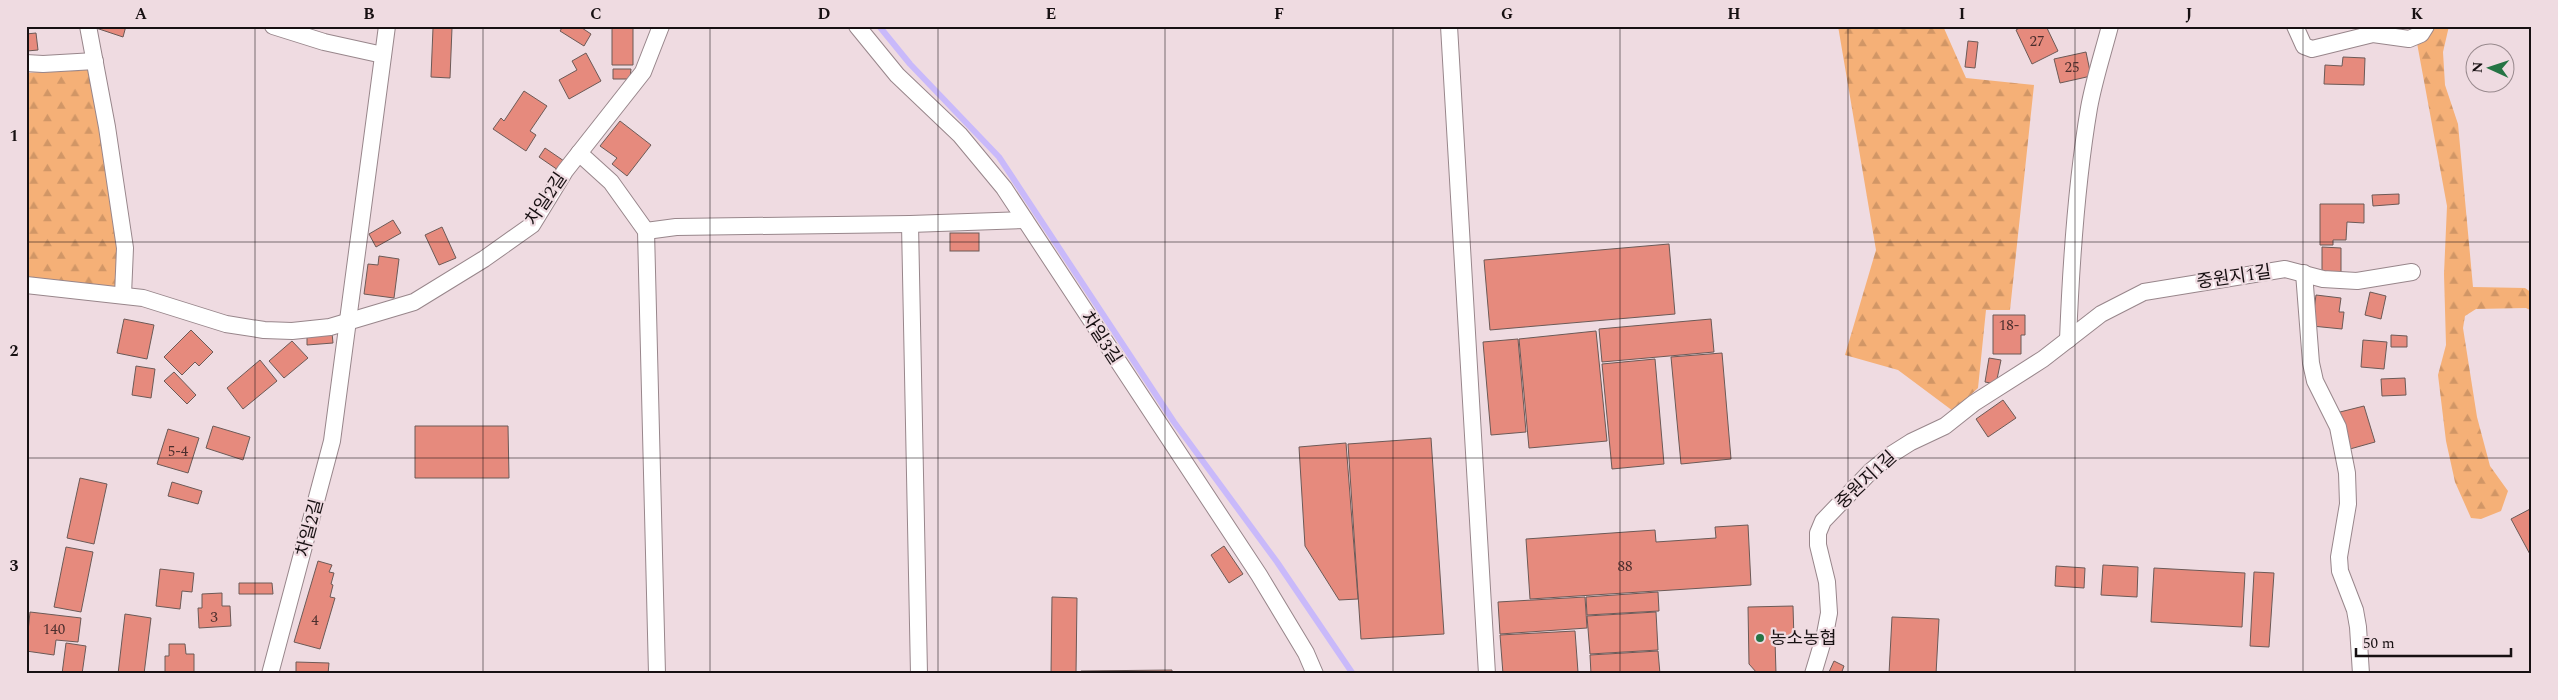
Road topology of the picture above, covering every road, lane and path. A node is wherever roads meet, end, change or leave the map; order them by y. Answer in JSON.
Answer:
{"nodes":[{"id":1,"x":88,"y":26,"type":"edge"},
{"id":2,"x":273,"y":26,"type":"edge"},
{"id":3,"x":387,"y":26,"type":"edge"},
{"id":4,"x":661,"y":26,"type":"edge"},
{"id":5,"x":857,"y":26,"type":"edge"},
{"id":6,"x":1449,"y":26,"type":"edge"},
{"id":7,"x":2110,"y":26,"type":"edge"},
{"id":8,"x":2295,"y":26,"type":"edge"},
{"id":9,"x":2426,"y":26,"type":"edge"},
{"id":10,"x":383,"y":55,"type":"junction"},
{"id":11,"x":95,"y":61,"type":"junction"},
{"id":12,"x":26,"y":63,"type":"edge"},
{"id":13,"x":579,"y":153,"type":"junction"},
{"id":14,"x":1025,"y":220,"type":"junction"},
{"id":15,"x":910,"y":224,"type":"junction"},
{"id":16,"x":646,"y":231,"type":"junction"},
{"id":17,"x":2412,"y":272,"type":"dead end"},
{"id":18,"x":2304,"y":273,"type":"junction"},
{"id":19,"x":26,"y":284,"type":"edge"},
{"id":20,"x":123,"y":295,"type":"junction"},
{"id":21,"x":348,"y":322,"type":"junction"},
{"id":22,"x":2068,"y":340,"type":"junction"},
{"id":23,"x":270,"y":674,"type":"edge"},
{"id":24,"x":657,"y":674,"type":"edge"},
{"id":25,"x":919,"y":674,"type":"edge"},
{"id":26,"x":1315,"y":674,"type":"edge"},
{"id":27,"x":1487,"y":674,"type":"edge"},
{"id":28,"x":1813,"y":674,"type":"edge"},
{"id":29,"x":2361,"y":674,"type":"edge"}],
"edges":[{"from":1,"to":11,"type":"street"},
{"from":2,"to":10,"type":"street"},
{"from":3,"to":10,"type":"street","name":"차일2길"},
{"from":4,"to":13,"type":"street","name":"차일2길"},
{"from":5,"to":14,"type":"street","name":"차일3길"},
{"from":6,"to":27,"type":"street"},
{"from":7,"to":22,"type":"street"},
{"from":8,"to":9,"type":"street"},
{"from":10,"to":21,"type":"street","name":"차일2길"},
{"from":11,"to":12,"type":"street"},
{"from":11,"to":20,"type":"street"},
{"from":13,"to":16,"type":"street"},
{"from":13,"to":21,"type":"street","name":"차일2길"},
{"from":14,"to":15,"type":"street"},
{"from":14,"to":26,"type":"street","name":"차일3길"},
{"from":15,"to":16,"type":"street"},
{"from":15,"to":25,"type":"street"},
{"from":16,"to":24,"type":"street"},
{"from":17,"to":18,"type":"street","name":"중원지1길"},
{"from":18,"to":22,"type":"street","name":"중원지1길"},
{"from":18,"to":29,"type":"street"},
{"from":19,"to":20,"type":"street","name":"차일2길"},
{"from":20,"to":21,"type":"street","name":"차일2길"},
{"from":21,"to":23,"type":"street","name":"차일2길"},
{"from":22,"to":28,"type":"street","name":"중원지1길"}]}
